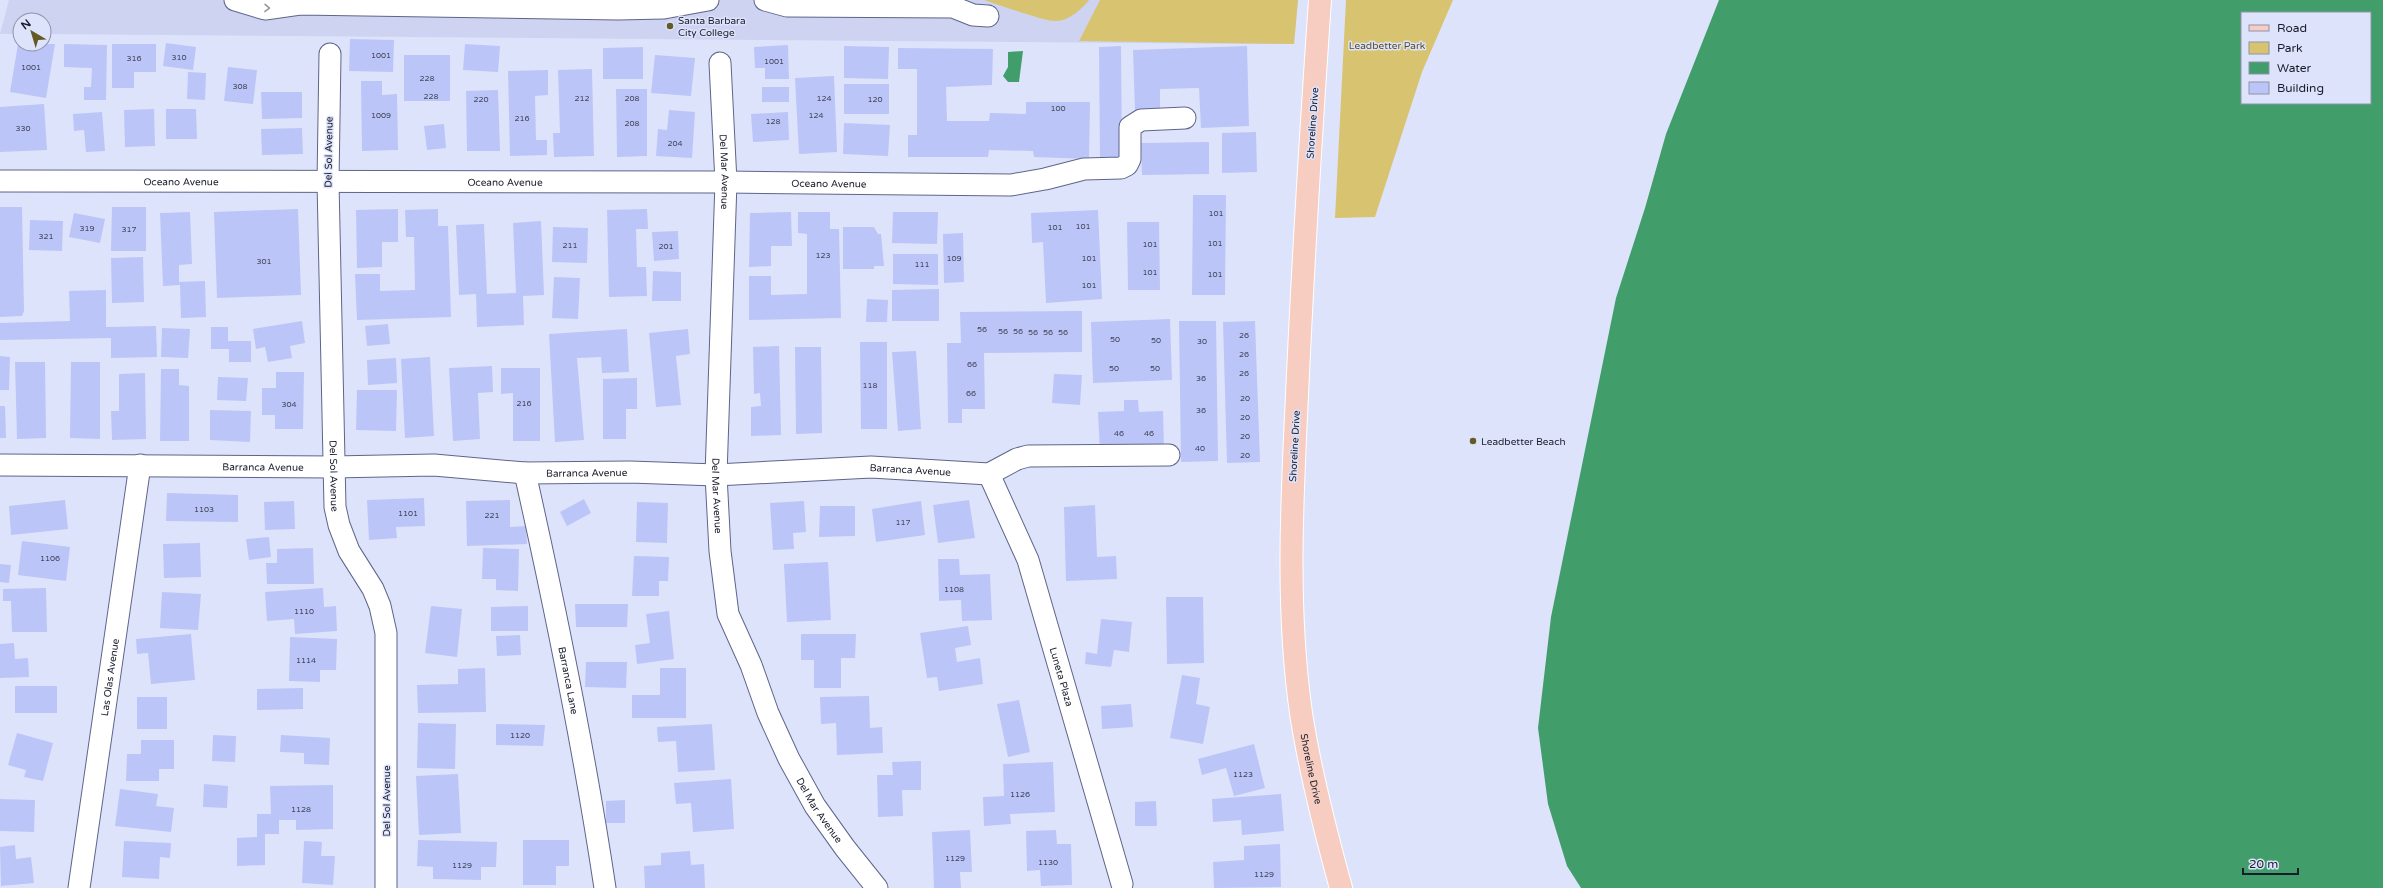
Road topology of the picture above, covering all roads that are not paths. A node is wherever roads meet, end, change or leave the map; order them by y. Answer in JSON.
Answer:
{"nodes":[{"id":1,"x":236,"y":0,"type":"edge"},
{"id":2,"x":708,"y":0,"type":"edge"},
{"id":3,"x":765,"y":0,"type":"edge"},
{"id":4,"x":1320,"y":0,"type":"edge"},
{"id":5,"x":295,"y":2,"type":"edge"},
{"id":6,"x":988,"y":16,"type":"dead end"},
{"id":7,"x":330,"y":54,"type":"dead end"},
{"id":8,"x":720,"y":63,"type":"dead end"},
{"id":9,"x":1185,"y":118,"type":"dead end"},
{"id":10,"x":0,"y":181,"type":"edge"},
{"id":11,"x":328,"y":182,"type":"junction"},
{"id":12,"x":726,"y":182,"type":"junction"},
{"id":13,"x":1169,"y":455,"type":"dead end"},
{"id":14,"x":0,"y":465,"type":"edge"},
{"id":15,"x":140,"y":465,"type":"junction"},
{"id":16,"x":333,"y":467,"type":"junction"},
{"id":17,"x":526,"y":474,"type":"junction"},
{"id":18,"x":989,"y":474,"type":"junction"},
{"id":19,"x":716,"y":475,"type":"junction"},
{"id":20,"x":1122,"y":884,"type":"dead end"},
{"id":21,"x":79,"y":888,"type":"edge"},
{"id":22,"x":386,"y":888,"type":"edge"},
{"id":23,"x":605,"y":888,"type":"edge"},
{"id":24,"x":877,"y":888,"type":"edge"},
{"id":25,"x":1341,"y":888,"type":"edge"}],
"edges":[{"from":1,"to":5,"type":"street","one_way":true},
{"from":2,"to":5,"type":"street"},
{"from":3,"to":6,"type":"street"},
{"from":4,"to":25,"type":"main road","name":"Shoreline Drive"},
{"from":7,"to":11,"type":"street","name":"Del Sol Avenue"},
{"from":8,"to":12,"type":"street","name":"Del Mar Avenue"},
{"from":9,"to":12,"type":"street","name":"Oceano Avenue"},
{"from":10,"to":11,"type":"street","name":"Oceano Avenue"},
{"from":11,"to":12,"type":"street","name":"Oceano Avenue"},
{"from":11,"to":16,"type":"street","name":"Del Sol Avenue"},
{"from":12,"to":19,"type":"street","name":"Del Mar Avenue"},
{"from":13,"to":18,"type":"street"},
{"from":14,"to":15,"type":"street","name":"Barranca Avenue"},
{"from":15,"to":16,"type":"street","name":"Barranca Avenue"},
{"from":15,"to":21,"type":"street","name":"Las Olas Avenue"},
{"from":16,"to":17,"type":"street","name":"Barranca Avenue"},
{"from":16,"to":22,"type":"street","name":"Del Sol Avenue"},
{"from":17,"to":19,"type":"street","name":"Barranca Avenue"},
{"from":17,"to":23,"type":"street","name":"Barranca Lane"},
{"from":18,"to":19,"type":"street","name":"Barranca Avenue"},
{"from":18,"to":20,"type":"street","name":"Luneta Plaza"},
{"from":19,"to":24,"type":"street","name":"Del Mar Avenue"}]}
